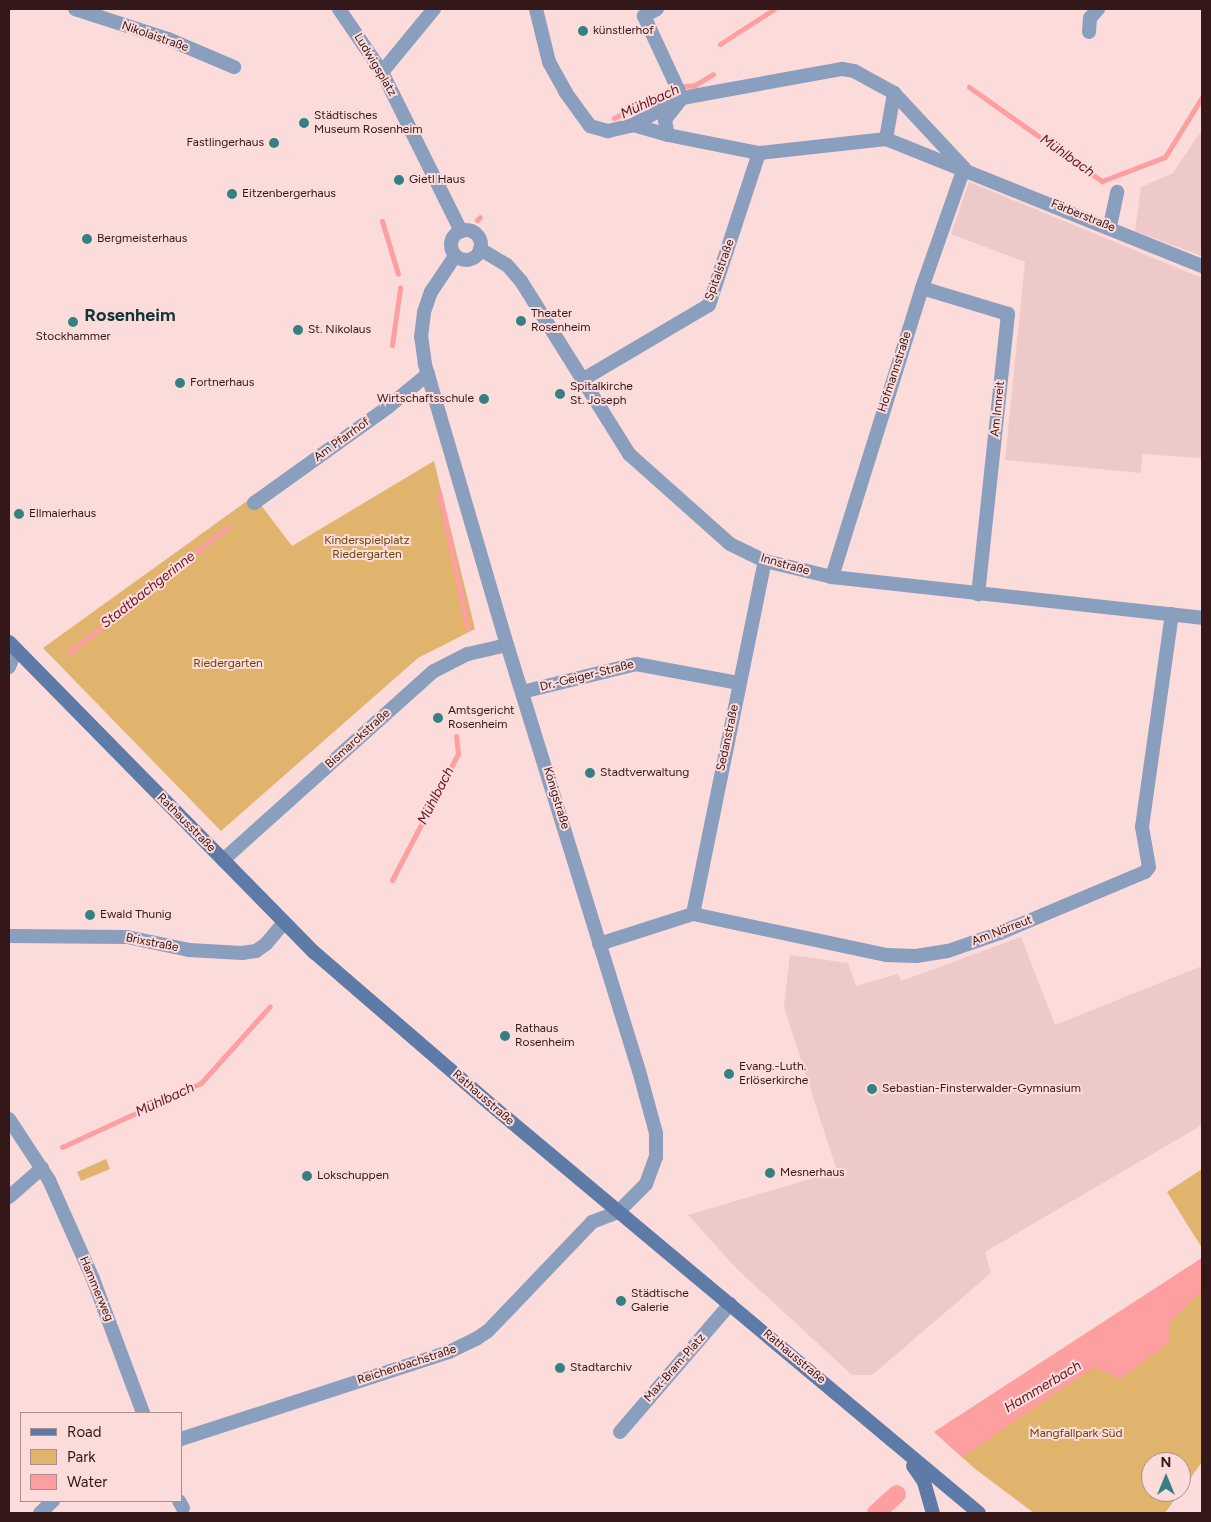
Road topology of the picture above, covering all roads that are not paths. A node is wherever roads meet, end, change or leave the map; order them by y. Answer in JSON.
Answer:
{"nodes":[{"id":1,"x":75,"y":9,"type":"edge"},
{"id":2,"x":339,"y":9,"type":"edge"},
{"id":3,"x":434,"y":9,"type":"edge"},
{"id":4,"x":536,"y":9,"type":"edge"},
{"id":5,"x":657,"y":9,"type":"edge"},
{"id":6,"x":1098,"y":9,"type":"edge"},
{"id":7,"x":1089,"y":32,"type":"dead end"},
{"id":8,"x":234,"y":67,"type":"dead end"},
{"id":9,"x":382,"y":72,"type":"junction"},
{"id":10,"x":678,"y":89,"type":"junction"},
{"id":11,"x":894,"y":93,"type":"junction"},
{"id":12,"x":633,"y":125,"type":"junction"},
{"id":13,"x":668,"y":135,"type":"junction"},
{"id":14,"x":886,"y":139,"type":"junction"},
{"id":15,"x":759,"y":153,"type":"junction"},
{"id":16,"x":964,"y":168,"type":"junction"},
{"id":17,"x":1117,"y":192,"type":"dead end"},
{"id":18,"x":1110,"y":226,"type":"junction"},
{"id":19,"x":460,"y":231,"type":"junction"},
{"id":20,"x":480,"y":249,"type":"junction"},
{"id":21,"x":455,"y":256,"type":"junction"},
{"id":22,"x":1202,"y":266,"type":"edge"},
{"id":23,"x":922,"y":288,"type":"junction"},
{"id":24,"x":428,"y":374,"type":"junction"},
{"id":25,"x":582,"y":380,"type":"junction"},
{"id":26,"x":254,"y":503,"type":"dead end"},
{"id":27,"x":765,"y":561,"type":"junction"},
{"id":28,"x":832,"y":577,"type":"junction"},
{"id":29,"x":978,"y":594,"type":"junction"},
{"id":30,"x":1172,"y":614,"type":"junction"},
{"id":31,"x":1202,"y":618,"type":"edge"},
{"id":32,"x":507,"y":645,"type":"junction"},
{"id":33,"x":13,"y":646,"type":"edge"},
{"id":34,"x":9,"y":667,"type":"edge"},
{"id":35,"x":739,"y":683,"type":"junction"},
{"id":36,"x":522,"y":692,"type":"junction"},
{"id":37,"x":223,"y":860,"type":"junction"},
{"id":38,"x":693,"y":914,"type":"junction"},
{"id":39,"x":283,"y":924,"type":"junction"},
{"id":40,"x":9,"y":936,"type":"edge"},
{"id":41,"x":599,"y":944,"type":"junction"},
{"id":42,"x":9,"y":1119,"type":"edge"},
{"id":43,"x":42,"y":1168,"type":"junction"},
{"id":44,"x":9,"y":1197,"type":"edge"},
{"id":45,"x":618,"y":1212,"type":"junction"},
{"id":46,"x":730,"y":1304,"type":"junction"},
{"id":47,"x":143,"y":1412,"type":"edge"},
{"id":48,"x":620,"y":1432,"type":"dead end"},
{"id":49,"x":182,"y":1439,"type":"edge"},
{"id":50,"x":905,"y":1454,"type":"junction"},
{"id":51,"x":51,"y":1502,"type":"edge"},
{"id":52,"x":40,"y":1513,"type":"edge"},
{"id":53,"x":934,"y":1513,"type":"edge"},
{"id":54,"x":980,"y":1513,"type":"edge"}],
"edges":[{"from":1,"to":8,"type":"street","name":"Nikolaistraße"},
{"from":2,"to":9,"type":"street","name":"Ludwigsplatz"},
{"from":3,"to":9,"type":"street"},
{"from":4,"to":12,"type":"street","name":"Färberstraße"},
{"from":5,"to":10,"type":"street"},
{"from":6,"to":7,"type":"street"},
{"from":9,"to":19,"type":"street","name":"Ludwigsplatz"},
{"from":10,"to":11,"type":"street","name":"Färberstraße"},
{"from":10,"to":12,"type":"street","name":"Färberstraße"},
{"from":10,"to":13,"type":"street"},
{"from":11,"to":14,"type":"street"},
{"from":11,"to":16,"type":"street","name":"Färberstraße"},
{"from":12,"to":13,"type":"street","name":"Färberstraße"},
{"from":13,"to":15,"type":"street","name":"Färberstraße"},
{"from":14,"to":15,"type":"street","name":"Färberstraße"},
{"from":14,"to":16,"type":"street","name":"Färberstraße"},
{"from":15,"to":25,"type":"street","name":"Spitalstraße"},
{"from":16,"to":18,"type":"street","name":"Färberstraße"},
{"from":16,"to":23,"type":"street","name":"Hofmannstraße"},
{"from":17,"to":18,"type":"street"},
{"from":18,"to":22,"type":"street","name":"Färberstraße"},
{"from":19,"to":20,"type":"street"},
{"from":19,"to":21,"type":"street"},
{"from":20,"to":21,"type":"street"},
{"from":20,"to":25,"type":"street","name":"Innstraße"},
{"from":21,"to":24,"type":"street"},
{"from":23,"to":28,"type":"street","name":"Hofmannstraße"},
{"from":23,"to":29,"type":"street","name":"Am Innreit"},
{"from":24,"to":26,"type":"street","name":"Am Pfarrhof"},
{"from":24,"to":32,"type":"street","name":"Königstraße"},
{"from":25,"to":27,"type":"street","name":"Innstraße"},
{"from":27,"to":28,"type":"street","name":"Innstraße"},
{"from":27,"to":35,"type":"street","name":"Sedanstraße"},
{"from":28,"to":29,"type":"street","name":"Innstraße"},
{"from":29,"to":30,"type":"street","name":"Innstraße"},
{"from":30,"to":31,"type":"street","name":"Innstraße"},
{"from":30,"to":38,"type":"street","name":"Am Nörreut"},
{"from":32,"to":36,"type":"street","name":"Königstraße"},
{"from":32,"to":37,"type":"street","name":"Bismarckstraße"},
{"from":33,"to":34,"type":"street"},
{"from":33,"to":37,"type":"main road","name":"Rathausstraße"},
{"from":35,"to":36,"type":"street","name":"Dr.-Geiger-Straße"},
{"from":35,"to":38,"type":"street","name":"Sedanstraße"},
{"from":36,"to":41,"type":"street","name":"Königstraße"},
{"from":37,"to":39,"type":"main road","name":"Rathausstraße"},
{"from":38,"to":41,"type":"street","name":"Am Nörreut"},
{"from":39,"to":40,"type":"street","name":"Brixstraße"},
{"from":39,"to":45,"type":"main road","name":"Rathausstraße"},
{"from":41,"to":45,"type":"street","name":"Königstraße"},
{"from":42,"to":43,"type":"street","name":"Hammerweg"},
{"from":43,"to":44,"type":"street"},
{"from":43,"to":47,"type":"street","name":"Hammerweg"},
{"from":45,"to":46,"type":"main road","name":"Rathausstraße"},
{"from":45,"to":49,"type":"street","name":"Reichenbachstraße"},
{"from":46,"to":48,"type":"street","name":"Max-Bram-Platz"},
{"from":46,"to":50,"type":"main road","name":"Rathausstraße"},
{"from":50,"to":53,"type":"main road"},
{"from":50,"to":54,"type":"main road","name":"Rathausstraße"},
{"from":51,"to":52,"type":"street"}]}
